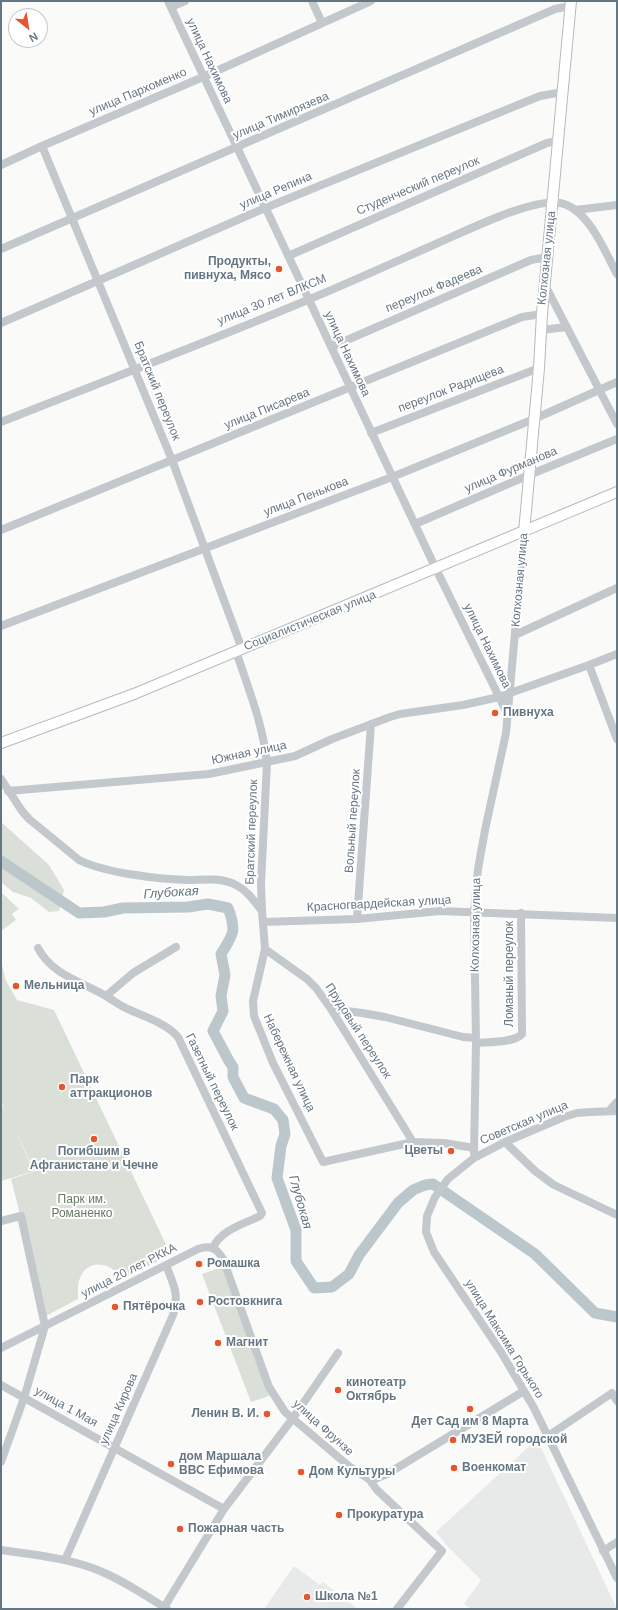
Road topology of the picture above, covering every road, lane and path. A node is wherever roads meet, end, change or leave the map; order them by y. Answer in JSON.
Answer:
{"nodes":[{"id":1,"x":185,"y":1,"type":"edge"},
{"id":2,"x":312,"y":1,"type":"edge"},
{"id":3,"x":371,"y":1,"type":"edge"},
{"id":4,"x":169,"y":4,"type":"edge"},
{"id":5,"x":570,"y":4,"type":"edge"},
{"id":6,"x":322,"y":23,"type":"junction"},
{"id":7,"x":203,"y":77,"type":"junction"},
{"id":8,"x":563,"y":92,"type":"junction"},
{"id":9,"x":558,"y":141,"type":"junction"},
{"id":10,"x":42,"y":146,"type":"junction"},
{"id":11,"x":237,"y":148,"type":"junction"},
{"id":12,"x":1,"y":165,"type":"edge"},
{"id":13,"x":553,"y":202,"type":"junction"},
{"id":14,"x":617,"y":206,"type":"edge"},
{"id":15,"x":266,"y":208,"type":"junction"},
{"id":16,"x":575,"y":210,"type":"junction"},
{"id":17,"x":72,"y":218,"type":"junction"},
{"id":18,"x":1,"y":249,"type":"edge"},
{"id":19,"x":288,"y":256,"type":"junction"},
{"id":20,"x":548,"y":257,"type":"junction"},
{"id":21,"x":617,"y":274,"type":"edge"},
{"id":22,"x":98,"y":281,"type":"junction"},
{"id":23,"x":545,"y":285,"type":"junction"},
{"id":24,"x":308,"y":299,"type":"junction"},
{"id":25,"x":542,"y":314,"type":"junction"},
{"id":26,"x":1,"y":323,"type":"edge"},
{"id":27,"x":567,"y":326,"type":"junction"},
{"id":28,"x":541,"y":330,"type":"junction"},
{"id":29,"x":331,"y":347,"type":"junction"},
{"id":30,"x":539,"y":368,"type":"junction"},
{"id":31,"x":134,"y":369,"type":"junction"},
{"id":32,"x":617,"y":382,"type":"edge"},
{"id":33,"x":351,"y":388,"type":"junction"},
{"id":34,"x":600,"y":390,"type":"junction"},
{"id":35,"x":534,"y":419,"type":"junction"},
{"id":36,"x":1,"y":422,"type":"edge"},
{"id":37,"x":617,"y":424,"type":"edge"},
{"id":38,"x":372,"y":433,"type":"junction"},
{"id":39,"x":617,"y":439,"type":"edge"},
{"id":40,"x":172,"y":460,"type":"junction"},
{"id":41,"x":529,"y":475,"type":"junction"},
{"id":42,"x":392,"y":477,"type":"junction"},
{"id":43,"x":617,"y":492,"type":"edge"},
{"id":44,"x":415,"y":524,"type":"junction"},
{"id":45,"x":1,"y":530,"type":"edge"},
{"id":46,"x":524,"y":532,"type":"junction"},
{"id":47,"x":204,"y":549,"type":"junction"},
{"id":48,"x":436,"y":569,"type":"junction"},
{"id":49,"x":617,"y":588,"type":"edge"},
{"id":50,"x":1,"y":626,"type":"edge"},
{"id":51,"x":515,"y":635,"type":"junction"},
{"id":52,"x":239,"y":650,"type":"junction"},
{"id":53,"x":617,"y":654,"type":"edge"},
{"id":54,"x":589,"y":665,"type":"junction"},
{"id":55,"x":510,"y":694,"type":"junction"},
{"id":56,"x":499,"y":697,"type":"junction"},
{"id":57,"x":508,"y":715,"type":"junction"},
{"id":58,"x":371,"y":724,"type":"junction"},
{"id":59,"x":617,"y":739,"type":"edge"},
{"id":60,"x":1,"y":743,"type":"edge"},
{"id":61,"x":267,"y":763,"type":"junction"},
{"id":62,"x":1,"y":779,"type":"edge"},
{"id":63,"x":8,"y":791,"type":"junction"},
{"id":64,"x":262,"y":911,"type":"junction"},
{"id":65,"x":474,"y":912,"type":"junction"},
{"id":66,"x":521,"y":913,"type":"junction"},
{"id":67,"x":617,"y":918,"type":"edge"},
{"id":68,"x":357,"y":919,"type":"junction"},
{"id":69,"x":263,"y":922,"type":"junction"},
{"id":70,"x":176,"y":947,"type":"dead end"},
{"id":71,"x":38,"y":948,"type":"dead end"},
{"id":72,"x":266,"y":949,"type":"junction"},
{"id":73,"x":106,"y":996,"type":"junction"},
{"id":74,"x":331,"y":1009,"type":"junction"},
{"id":75,"x":476,"y":1041,"type":"junction"},
{"id":76,"x":617,"y":1102,"type":"edge"},
{"id":77,"x":613,"y":1111,"type":"edge"},
{"id":78,"x":413,"y":1142,"type":"junction"},
{"id":79,"x":505,"y":1142,"type":"junction"},
{"id":80,"x":474,"y":1148,"type":"junction"},
{"id":81,"x":474,"y":1158,"type":"junction"},
{"id":82,"x":448,"y":1179,"type":"joint"},
{"id":83,"x":617,"y":1215,"type":"edge"},
{"id":84,"x":1,"y":1222,"type":"edge"},
{"id":85,"x":213,"y":1248,"type":"junction"},
{"id":86,"x":166,"y":1266,"type":"junction"},
{"id":87,"x":45,"y":1326,"type":"junction"},
{"id":88,"x":1,"y":1348,"type":"edge"},
{"id":89,"x":338,"y":1353,"type":"dead end"},
{"id":90,"x":1,"y":1385,"type":"edge"},
{"id":91,"x":524,"y":1391,"type":"junction"},
{"id":92,"x":24,"y":1398,"type":"junction"},
{"id":93,"x":617,"y":1401,"type":"edge"},
{"id":94,"x":293,"y":1418,"type":"junction"},
{"id":95,"x":548,"y":1436,"type":"junction"},
{"id":96,"x":115,"y":1448,"type":"junction"},
{"id":97,"x":1,"y":1462,"type":"edge"},
{"id":98,"x":369,"y":1479,"type":"junction"},
{"id":99,"x":224,"y":1509,"type":"junction"},
{"id":100,"x":617,"y":1542,"type":"edge"},
{"id":101,"x":1,"y":1550,"type":"edge"},
{"id":102,"x":603,"y":1551,"type":"junction"},
{"id":103,"x":65,"y":1560,"type":"junction"},
{"id":104,"x":617,"y":1578,"type":"edge"},
{"id":105,"x":165,"y":1608,"type":"edge"},
{"id":106,"x":397,"y":1609,"type":"edge"}],
"edges":[{"from":1,"to":4,"type":"street"},
{"from":2,"to":6,"type":"street"},
{"from":3,"to":6,"type":"street","name":"улица Пархоменко"},
{"from":4,"to":7,"type":"street","name":"улица Нахимова"},
{"from":5,"to":8,"type":"main road","name":"Колхозная улица"},
{"from":5,"to":11,"type":"street","name":"улица Тимирязева"},
{"from":6,"to":7,"type":"street","name":"улица Пархоменко"},
{"from":7,"to":10,"type":"street","name":"улица Пархоменко"},
{"from":7,"to":11,"type":"street","name":"улица Нахимова"},
{"from":8,"to":9,"type":"main road","name":"Колхозная улица"},
{"from":8,"to":15,"type":"street","name":"улица Репина"},
{"from":9,"to":13,"type":"main road","name":"Колхозная улица"},
{"from":9,"to":19,"type":"street","name":"Студенческий переулок"},
{"from":10,"to":12,"type":"street","name":"улица Пархоменко"},
{"from":10,"to":17,"type":"street","name":"Братский переулок"},
{"from":11,"to":15,"type":"street","name":"улица Нахимова"},
{"from":11,"to":17,"type":"street","name":"улица Тимирязева"},
{"from":13,"to":16,"type":"street"},
{"from":13,"to":20,"type":"main road","name":"Колхозная улица"},
{"from":13,"to":24,"type":"street","name":"улица 30 лет ВЛКСМ"},
{"from":14,"to":16,"type":"street"},
{"from":15,"to":19,"type":"street","name":"улица Нахимова"},
{"from":15,"to":22,"type":"street","name":"улица Репина"},
{"from":16,"to":21,"type":"street"},
{"from":17,"to":18,"type":"street","name":"улица Тимирязева"},
{"from":17,"to":22,"type":"street","name":"Братский переулок"},
{"from":19,"to":24,"type":"street","name":"улица Нахимова"},
{"from":20,"to":23,"type":"main road","name":"Колхозная улица"},
{"from":20,"to":29,"type":"street","name":"переулок Фадеева"},
{"from":22,"to":26,"type":"street","name":"улица Репина"},
{"from":22,"to":31,"type":"street","name":"Братский переулок"},
{"from":23,"to":25,"type":"main road","name":"Колхозная улица"},
{"from":23,"to":27,"type":"street"},
{"from":24,"to":29,"type":"street","name":"улица Нахимова"},
{"from":24,"to":31,"type":"street","name":"улица 30 лет ВЛКСМ"},
{"from":25,"to":28,"type":"main road","name":"Колхозная улица"},
{"from":25,"to":33,"type":"street","name":"улица Писарева"},
{"from":27,"to":28,"type":"street"},
{"from":27,"to":34,"type":"street"},
{"from":28,"to":30,"type":"main road","name":"Колхозная улица"},
{"from":29,"to":33,"type":"street","name":"улица Нахимова"},
{"from":30,"to":35,"type":"main road","name":"Колхозная улица"},
{"from":30,"to":38,"type":"street","name":"переулок Радищева"},
{"from":31,"to":36,"type":"street","name":"улица 30 лет ВЛКСМ"},
{"from":31,"to":40,"type":"street","name":"Братский переулок"},
{"from":32,"to":34,"type":"street","name":"улица Пенькова"},
{"from":33,"to":38,"type":"street","name":"улица Нахимова"},
{"from":33,"to":40,"type":"street","name":"улица Писарева"},
{"from":34,"to":35,"type":"street","name":"улица Пенькова"},
{"from":34,"to":37,"type":"street"},
{"from":35,"to":41,"type":"main road","name":"Колхозная улица"},
{"from":35,"to":42,"type":"street","name":"улица Пенькова"},
{"from":38,"to":42,"type":"street","name":"улица Нахимова"},
{"from":39,"to":41,"type":"street","name":"улица Фурманова"},
{"from":40,"to":45,"type":"street","name":"улица Писарева"},
{"from":40,"to":47,"type":"street","name":"Братский переулок"},
{"from":41,"to":44,"type":"street","name":"улица Фурманова"},
{"from":41,"to":46,"type":"main road","name":"Колхозная улица"},
{"from":42,"to":44,"type":"street","name":"улица Нахимова"},
{"from":42,"to":47,"type":"street","name":"улица Пенькова"},
{"from":43,"to":46,"type":"main road","name":"Социалистическая улица"},
{"from":44,"to":48,"type":"street","name":"улица Нахимова"},
{"from":46,"to":48,"type":"main road","name":"Социалистическая улица"},
{"from":46,"to":51,"type":"street","name":"Колхозная улица"},
{"from":47,"to":50,"type":"street","name":"улица Пенькова"},
{"from":47,"to":52,"type":"street","name":"Братский переулок"},
{"from":48,"to":52,"type":"main road","name":"Социалистическая улица"},
{"from":48,"to":56,"type":"street","name":"улица Нахимова"},
{"from":49,"to":51,"type":"street"},
{"from":51,"to":55,"type":"street","name":"Колхозная улица"},
{"from":52,"to":60,"type":"main road","name":"Социалистическая улица"},
{"from":52,"to":61,"type":"street","name":"Братский переулок"},
{"from":53,"to":54,"type":"street","name":"Южная улица"},
{"from":54,"to":55,"type":"street","name":"Южная улица"},
{"from":54,"to":59,"type":"street"},
{"from":55,"to":56,"type":"street","name":"Южная улица"},
{"from":55,"to":57,"type":"street","name":"Колхозная улица"},
{"from":56,"to":57,"type":"street","name":"улица Нахимова"},
{"from":56,"to":58,"type":"street","name":"Южная улица"},
{"from":57,"to":65,"type":"street","name":"Колхозная улица"},
{"from":58,"to":61,"type":"street","name":"Южная улица"},
{"from":58,"to":68,"type":"street","name":"Вольный переулок"},
{"from":61,"to":63,"type":"street","name":"Южная улица"},
{"from":61,"to":64,"type":"street","name":"Братский переулок"},
{"from":62,"to":63,"type":"street"},
{"from":63,"to":64,"type":"street"},
{"from":64,"to":69,"type":"street","name":"Братский переулок"},
{"from":65,"to":66,"type":"street","name":"Красногвардейская улица"},
{"from":65,"to":68,"type":"street","name":"Красногвардейская улица"},
{"from":65,"to":75,"type":"street","name":"Колхозная улица"},
{"from":66,"to":67,"type":"street","name":"Красногвардейская улица"},
{"from":66,"to":75,"type":"street","name":"Ломаный переулок"},
{"from":68,"to":69,"type":"street","name":"Красногвардейская улица"},
{"from":69,"to":72,"type":"street","name":"Набережная улица"},
{"from":70,"to":73,"type":"street"},
{"from":71,"to":73,"type":"street","name":"Газетный переулок"},
{"from":72,"to":74,"type":"street","name":"Прудовый переулок"},
{"from":72,"to":78,"type":"street","name":"Набережная улица"},
{"from":73,"to":85,"type":"street","name":"Газетный переулок"},
{"from":74,"to":75,"type":"street"},
{"from":74,"to":78,"type":"street","name":"Прудовый переулок"},
{"from":75,"to":80,"type":"street","name":"Колхозная улица"},
{"from":76,"to":77,"type":"street"},
{"from":77,"to":79,"type":"street","name":"Советская улица"},
{"from":78,"to":80,"type":"street"},
{"from":79,"to":81,"type":"street","name":"Советская улица"},
{"from":79,"to":83,"type":"street"},
{"from":80,"to":81,"type":"street","name":"Колхозная улица"},
{"from":81,"to":82,"type":"street","name":"Советская улица"},
{"from":82,"to":91,"type":"street","name":"улица Максима Горького"},
{"from":84,"to":87,"type":"street"},
{"from":85,"to":86,"type":"street","name":"улица 20 лет РККА"},
{"from":85,"to":94,"type":"street","name":"улица Фрунзе"},
{"from":86,"to":87,"type":"street","name":"улица 20 лет РККА"},
{"from":86,"to":96,"type":"street","name":"улица Кирова"},
{"from":87,"to":88,"type":"street","name":"улица 20 лет РККА"},
{"from":87,"to":92,"type":"street"},
{"from":89,"to":94,"type":"street"},
{"from":90,"to":92,"type":"street","name":"улица 1 Мая"},
{"from":91,"to":95,"type":"street","name":"улица Максима Горького"},
{"from":91,"to":98,"type":"street"},
{"from":92,"to":96,"type":"street","name":"улица 1 Мая"},
{"from":92,"to":97,"type":"street"},
{"from":93,"to":95,"type":"street"},
{"from":94,"to":98,"type":"street","name":"улица Фрунзе"},
{"from":94,"to":99,"type":"street"},
{"from":95,"to":102,"type":"street","name":"улица Максима Горького"},
{"from":96,"to":99,"type":"street","name":"улица 1 Мая"},
{"from":96,"to":103,"type":"street","name":"улица Кирова"},
{"from":98,"to":106,"type":"street","name":"улица Фрунзе"},
{"from":99,"to":105,"type":"street"},
{"from":100,"to":102,"type":"street"},
{"from":101,"to":103,"type":"street"},
{"from":102,"to":104,"type":"street","name":"улица Максима Горького"},
{"from":103,"to":105,"type":"street"}]}
